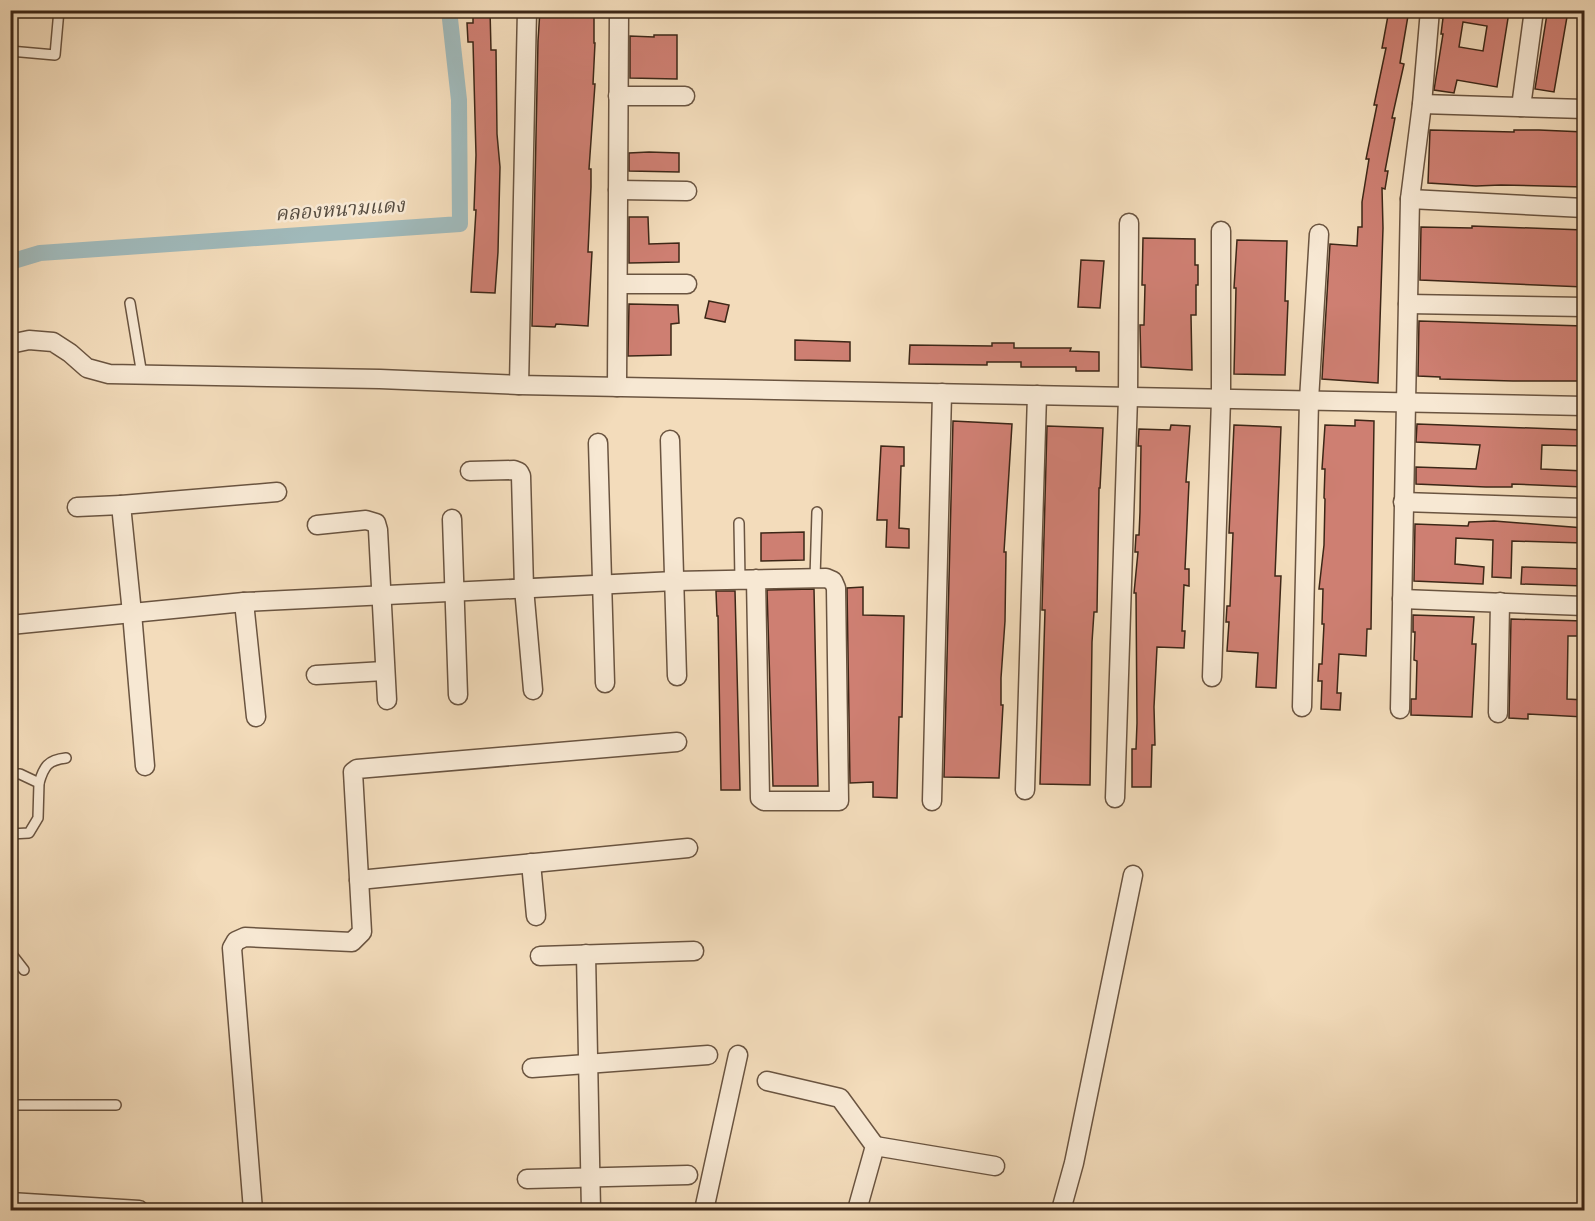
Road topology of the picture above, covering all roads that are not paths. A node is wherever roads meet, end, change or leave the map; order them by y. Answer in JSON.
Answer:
{"nodes":[{"id":1,"x":58,"y":10,"type":"edge"},
{"id":2,"x":527,"y":10,"type":"edge"},
{"id":3,"x":619,"y":10,"type":"edge"},
{"id":4,"x":1430,"y":10,"type":"edge"},
{"id":5,"x":1534,"y":10,"type":"edge"},
{"id":6,"x":10,"y":51,"type":"edge"},
{"id":7,"x":618,"y":96,"type":"junction"},
{"id":8,"x":685,"y":96,"type":"dead end"},
{"id":9,"x":1422,"y":104,"type":"junction"},
{"id":10,"x":1521,"y":107,"type":"junction"},
{"id":11,"x":1584,"y":109,"type":"edge"},
{"id":12,"x":618,"y":189,"type":"junction"},
{"id":13,"x":687,"y":191,"type":"dead end"},
{"id":14,"x":1410,"y":199,"type":"junction"},
{"id":15,"x":1584,"y":208,"type":"edge"},
{"id":16,"x":1129,"y":222,"type":"dead end"},
{"id":17,"x":1221,"y":231,"type":"dead end"},
{"id":18,"x":1319,"y":234,"type":"dead end"},
{"id":19,"x":618,"y":284,"type":"junction"},
{"id":20,"x":687,"y":284,"type":"dead end"},
{"id":21,"x":130,"y":303,"type":"dead end"},
{"id":22,"x":1408,"y":304,"type":"junction"},
{"id":23,"x":1584,"y":307,"type":"edge"},
{"id":24,"x":10,"y":345,"type":"edge"},
{"id":25,"x":142,"y":375,"type":"junction"},
{"id":26,"x":519,"y":385,"type":"junction"},
{"id":27,"x":617,"y":387,"type":"junction"},
{"id":28,"x":942,"y":393,"type":"junction"},
{"id":29,"x":1037,"y":395,"type":"junction"},
{"id":30,"x":1128,"y":397,"type":"junction"},
{"id":31,"x":1221,"y":399,"type":"junction"},
{"id":32,"x":1309,"y":400,"type":"junction"},
{"id":33,"x":1405,"y":402,"type":"junction"},
{"id":34,"x":1584,"y":406,"type":"edge"},
{"id":35,"x":670,"y":440,"type":"dead end"},
{"id":36,"x":598,"y":443,"type":"dead end"},
{"id":37,"x":470,"y":471,"type":"dead end"},
{"id":38,"x":277,"y":492,"type":"dead end"},
{"id":39,"x":1403,"y":502,"type":"junction"},
{"id":40,"x":121,"y":505,"type":"junction"},
{"id":41,"x":77,"y":507,"type":"dead end"},
{"id":42,"x":1584,"y":508,"type":"edge"},
{"id":43,"x":817,"y":512,"type":"dead end"},
{"id":44,"x":452,"y":519,"type":"dead end"},
{"id":45,"x":739,"y":523,"type":"dead end"},
{"id":46,"x":317,"y":525,"type":"dead end"},
{"id":47,"x":815,"y":578,"type":"junction"},
{"id":48,"x":748,"y":580,"type":"junction"},
{"id":49,"x":675,"y":581,"type":"junction"},
{"id":50,"x":602,"y":585,"type":"junction"},
{"id":51,"x":524,"y":588,"type":"junction"},
{"id":52,"x":454,"y":592,"type":"junction"},
{"id":53,"x":380,"y":596,"type":"junction"},
{"id":54,"x":1402,"y":599,"type":"junction"},
{"id":55,"x":1500,"y":602,"type":"junction"},
{"id":56,"x":244,"y":603,"type":"junction"},
{"id":57,"x":1584,"y":606,"type":"edge"},
{"id":58,"x":132,"y":613,"type":"junction"},
{"id":59,"x":10,"y":625,"type":"edge"},
{"id":60,"x":384,"y":671,"type":"junction"},
{"id":61,"x":316,"y":675,"type":"dead end"},
{"id":62,"x":677,"y":676,"type":"dead end"},
{"id":63,"x":1212,"y":677,"type":"dead end"},
{"id":64,"x":605,"y":683,"type":"dead end"},
{"id":65,"x":533,"y":690,"type":"dead end"},
{"id":66,"x":458,"y":695,"type":"dead end"},
{"id":67,"x":387,"y":700,"type":"dead end"},
{"id":68,"x":1302,"y":707,"type":"dead end"},
{"id":69,"x":1400,"y":709,"type":"dead end"},
{"id":70,"x":1498,"y":712,"type":"dead end"},
{"id":71,"x":256,"y":717,"type":"dead end"},
{"id":72,"x":677,"y":742,"type":"dead end"},
{"id":73,"x":66,"y":758,"type":"dead end"},
{"id":74,"x":145,"y":766,"type":"dead end"},
{"id":75,"x":10,"y":774,"type":"edge"},
{"id":76,"x":39,"y":783,"type":"junction"},
{"id":77,"x":1025,"y":790,"type":"dead end"},
{"id":78,"x":1115,"y":798,"type":"dead end"},
{"id":79,"x":932,"y":801,"type":"dead end"},
{"id":80,"x":10,"y":834,"type":"edge"},
{"id":81,"x":688,"y":848,"type":"dead end"},
{"id":82,"x":531,"y":863,"type":"junction"},
{"id":83,"x":1133,"y":875,"type":"dead end"},
{"id":84,"x":359,"y":880,"type":"junction"},
{"id":85,"x":536,"y":916,"type":"dead end"},
{"id":86,"x":694,"y":951,"type":"dead end"},
{"id":87,"x":10,"y":952,"type":"edge"},
{"id":88,"x":586,"y":954,"type":"junction"},
{"id":89,"x":540,"y":956,"type":"dead end"},
{"id":90,"x":24,"y":970,"type":"dead end"},
{"id":91,"x":708,"y":1055,"type":"dead end"},
{"id":92,"x":738,"y":1055,"type":"dead end"},
{"id":93,"x":589,"y":1064,"type":"junction"},
{"id":94,"x":532,"y":1068,"type":"dead end"},
{"id":95,"x":767,"y":1081,"type":"dead end"},
{"id":96,"x":10,"y":1105,"type":"edge"},
{"id":97,"x":116,"y":1105,"type":"dead end"},
{"id":98,"x":875,"y":1146,"type":"junction"},
{"id":99,"x":995,"y":1166,"type":"dead end"},
{"id":100,"x":688,"y":1175,"type":"dead end"},
{"id":101,"x":590,"y":1177,"type":"junction"},
{"id":102,"x":527,"y":1179,"type":"dead end"},
{"id":103,"x":10,"y":1202,"type":"edge"},
{"id":104,"x":139,"y":1210,"type":"edge"},
{"id":105,"x":253,"y":1210,"type":"edge"},
{"id":106,"x":591,"y":1210,"type":"edge"},
{"id":107,"x":704,"y":1210,"type":"edge"},
{"id":108,"x":857,"y":1210,"type":"edge"},
{"id":109,"x":1061,"y":1210,"type":"edge"}],
"edges":[{"from":1,"to":6,"type":"lane"},
{"from":2,"to":26,"type":"street"},
{"from":3,"to":7,"type":"street"},
{"from":4,"to":9,"type":"street"},
{"from":5,"to":10,"type":"street"},
{"from":7,"to":8,"type":"street"},
{"from":7,"to":12,"type":"street"},
{"from":9,"to":10,"type":"street"},
{"from":9,"to":14,"type":"street"},
{"from":10,"to":11,"type":"street"},
{"from":12,"to":13,"type":"street"},
{"from":12,"to":19,"type":"street"},
{"from":14,"to":15,"type":"street"},
{"from":14,"to":22,"type":"street"},
{"from":16,"to":30,"type":"street"},
{"from":17,"to":31,"type":"street"},
{"from":18,"to":32,"type":"street"},
{"from":19,"to":20,"type":"street"},
{"from":19,"to":27,"type":"street"},
{"from":21,"to":25,"type":"lane"},
{"from":22,"to":23,"type":"street"},
{"from":22,"to":33,"type":"street"},
{"from":24,"to":25,"type":"street"},
{"from":25,"to":26,"type":"street"},
{"from":26,"to":27,"type":"street"},
{"from":27,"to":28,"type":"street"},
{"from":28,"to":29,"type":"street"},
{"from":28,"to":79,"type":"street"},
{"from":29,"to":30,"type":"street"},
{"from":29,"to":77,"type":"street"},
{"from":30,"to":31,"type":"street"},
{"from":30,"to":78,"type":"street"},
{"from":31,"to":32,"type":"street"},
{"from":31,"to":63,"type":"street"},
{"from":32,"to":33,"type":"street"},
{"from":32,"to":68,"type":"street"},
{"from":33,"to":34,"type":"street"},
{"from":33,"to":39,"type":"street"},
{"from":35,"to":49,"type":"street"},
{"from":36,"to":50,"type":"street"},
{"from":37,"to":51,"type":"street"},
{"from":38,"to":40,"type":"street"},
{"from":39,"to":42,"type":"street"},
{"from":39,"to":54,"type":"street"},
{"from":40,"to":41,"type":"street"},
{"from":40,"to":58,"type":"street"},
{"from":43,"to":47,"type":"lane"},
{"from":44,"to":52,"type":"street"},
{"from":45,"to":48,"type":"lane"},
{"from":46,"to":53,"type":"street"},
{"from":47,"to":48,"type":"street"},
{"from":47,"to":48,"type":"street"},
{"from":48,"to":49,"type":"street"},
{"from":49,"to":50,"type":"street"},
{"from":49,"to":62,"type":"street"},
{"from":50,"to":51,"type":"street"},
{"from":50,"to":64,"type":"street"},
{"from":51,"to":52,"type":"street"},
{"from":51,"to":65,"type":"street"},
{"from":52,"to":53,"type":"street"},
{"from":52,"to":66,"type":"street"},
{"from":53,"to":56,"type":"street"},
{"from":53,"to":60,"type":"street"},
{"from":54,"to":55,"type":"street"},
{"from":54,"to":69,"type":"street"},
{"from":55,"to":57,"type":"street"},
{"from":55,"to":70,"type":"street"},
{"from":56,"to":58,"type":"street"},
{"from":56,"to":71,"type":"street"},
{"from":58,"to":59,"type":"street"},
{"from":58,"to":74,"type":"street"},
{"from":60,"to":61,"type":"street"},
{"from":60,"to":67,"type":"street"},
{"from":72,"to":84,"type":"street"},
{"from":73,"to":76,"type":"lane"},
{"from":75,"to":76,"type":"lane"},
{"from":76,"to":80,"type":"lane"},
{"from":81,"to":82,"type":"street"},
{"from":82,"to":84,"type":"street"},
{"from":82,"to":85,"type":"street"},
{"from":83,"to":109,"type":"street"},
{"from":84,"to":105,"type":"street"},
{"from":86,"to":88,"type":"street"},
{"from":87,"to":90,"type":"lane"},
{"from":88,"to":89,"type":"street"},
{"from":88,"to":93,"type":"street"},
{"from":91,"to":93,"type":"street"},
{"from":92,"to":107,"type":"street"},
{"from":93,"to":94,"type":"street"},
{"from":93,"to":101,"type":"street"},
{"from":95,"to":98,"type":"street"},
{"from":96,"to":97,"type":"lane"},
{"from":98,"to":99,"type":"street"},
{"from":98,"to":108,"type":"street"},
{"from":100,"to":101,"type":"street"},
{"from":101,"to":102,"type":"street"},
{"from":101,"to":106,"type":"street"},
{"from":103,"to":104,"type":"street"}]}
